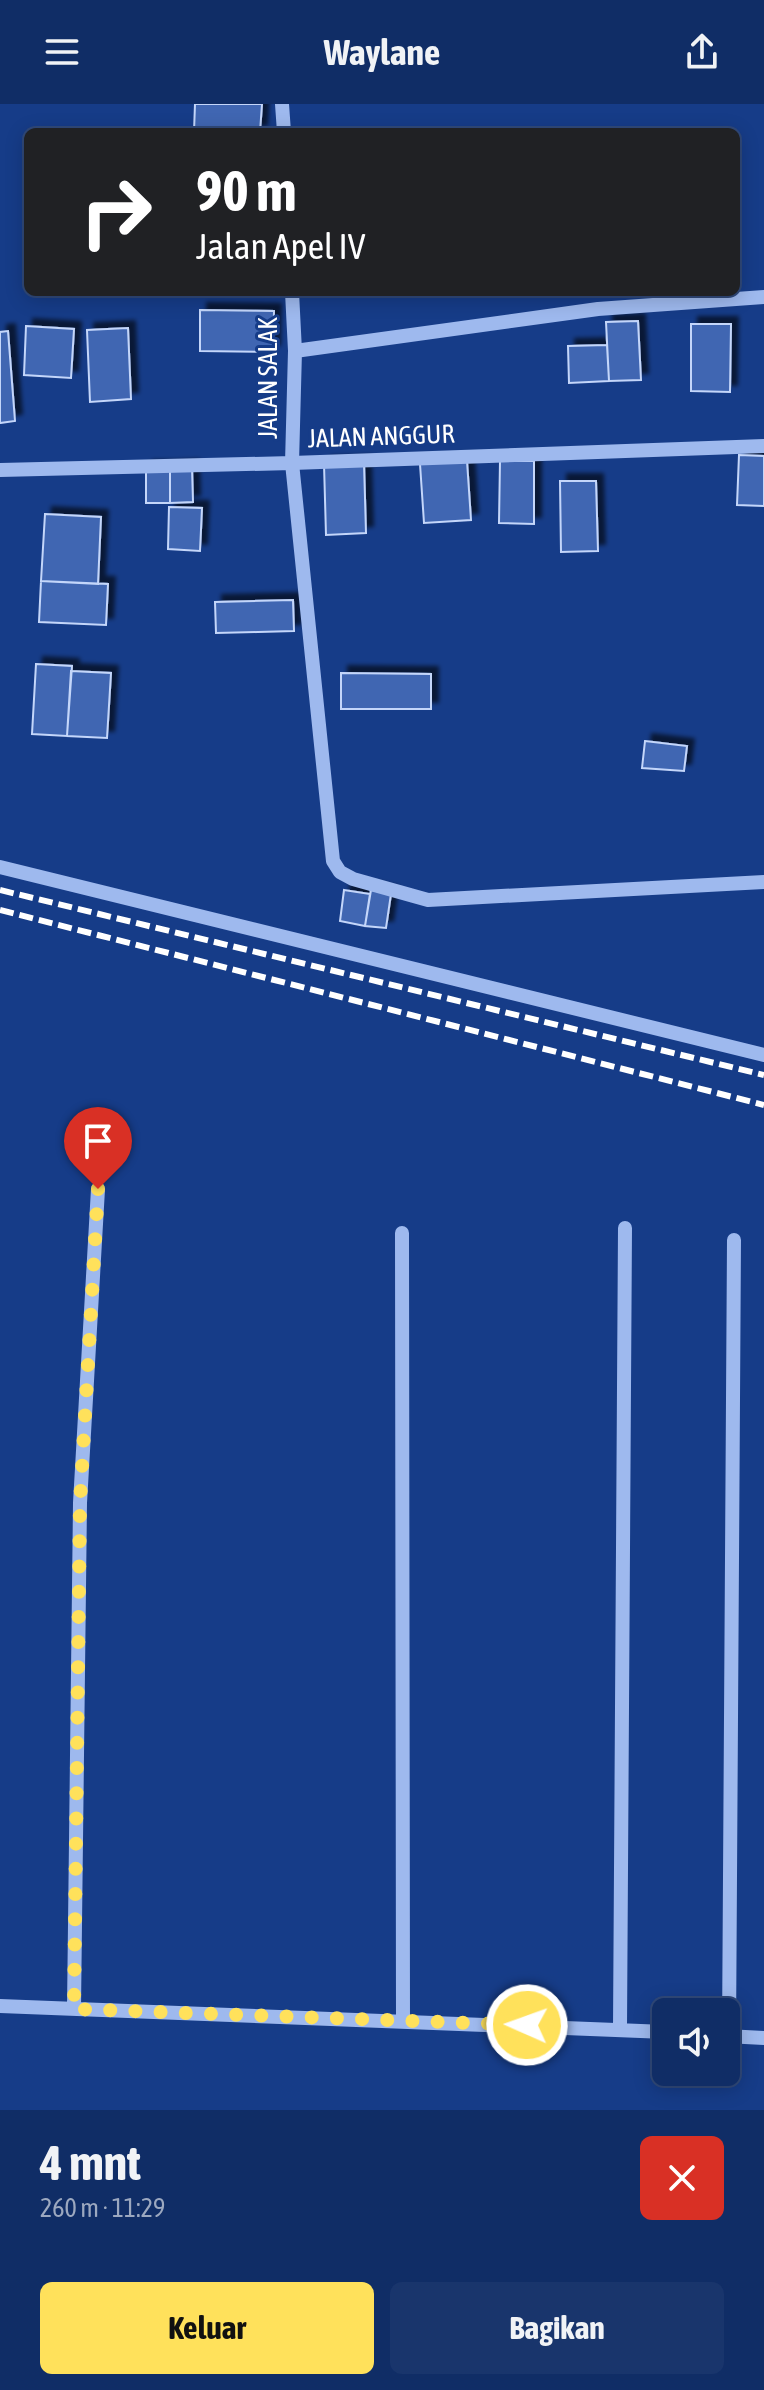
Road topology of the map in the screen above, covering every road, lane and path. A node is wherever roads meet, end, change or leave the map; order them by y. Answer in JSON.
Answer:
{"nodes":[{"id":1,"x":282,"y":104,"type":"edge"},
{"id":2,"x":284,"y":128,"type":"edge"},
{"id":3,"x":292,"y":296,"type":"edge"},
{"id":4,"x":764,"y":297,"type":"edge"},
{"id":5,"x":295,"y":351,"type":"junction"},
{"id":6,"x":764,"y":446,"type":"edge"},
{"id":7,"x":292,"y":463,"type":"junction"},
{"id":8,"x":0,"y":470,"type":"edge"},
{"id":9,"x":0,"y":867,"type":"edge"},
{"id":10,"x":764,"y":882,"type":"edge"},
{"id":11,"x":764,"y":1055,"type":"edge"},
{"id":12,"x":98,"y":1189,"type":"dead end"},
{"id":13,"x":625,"y":1228,"type":"dead end"},
{"id":14,"x":402,"y":1233,"type":"dead end"},
{"id":15,"x":734,"y":1240,"type":"dead end"},
{"id":16,"x":728,"y":1998,"type":"edge"},
{"id":17,"x":0,"y":2006,"type":"edge"},
{"id":18,"x":74,"y":2009,"type":"junction"},
{"id":19,"x":403,"y":2020,"type":"junction"},
{"id":20,"x":620,"y":2029,"type":"junction"},
{"id":21,"x":652,"y":2031,"type":"edge"},
{"id":22,"x":740,"y":2037,"type":"edge"},
{"id":23,"x":764,"y":2038,"type":"edge"}],
"edges":[{"from":1,"to":2,"type":"street"},
{"from":3,"to":5,"type":"street","name":"JALAN SALAK"},
{"from":4,"to":5,"type":"street"},
{"from":5,"to":7,"type":"street","name":"JALAN SALAK"},
{"from":6,"to":7,"type":"street","name":"JALAN ANGGUR"},
{"from":7,"to":8,"type":"street","name":"JALAN ANGGUR"},
{"from":7,"to":10,"type":"street","name":"JALAN SALAK"},
{"from":9,"to":11,"type":"street"},
{"from":12,"to":18,"type":"street"},
{"from":13,"to":20,"type":"street"},
{"from":14,"to":19,"type":"street"},
{"from":15,"to":16,"type":"street"},
{"from":17,"to":18,"type":"street"},
{"from":18,"to":19,"type":"street"},
{"from":19,"to":20,"type":"street"},
{"from":20,"to":21,"type":"street"},
{"from":22,"to":23,"type":"street"}]}
